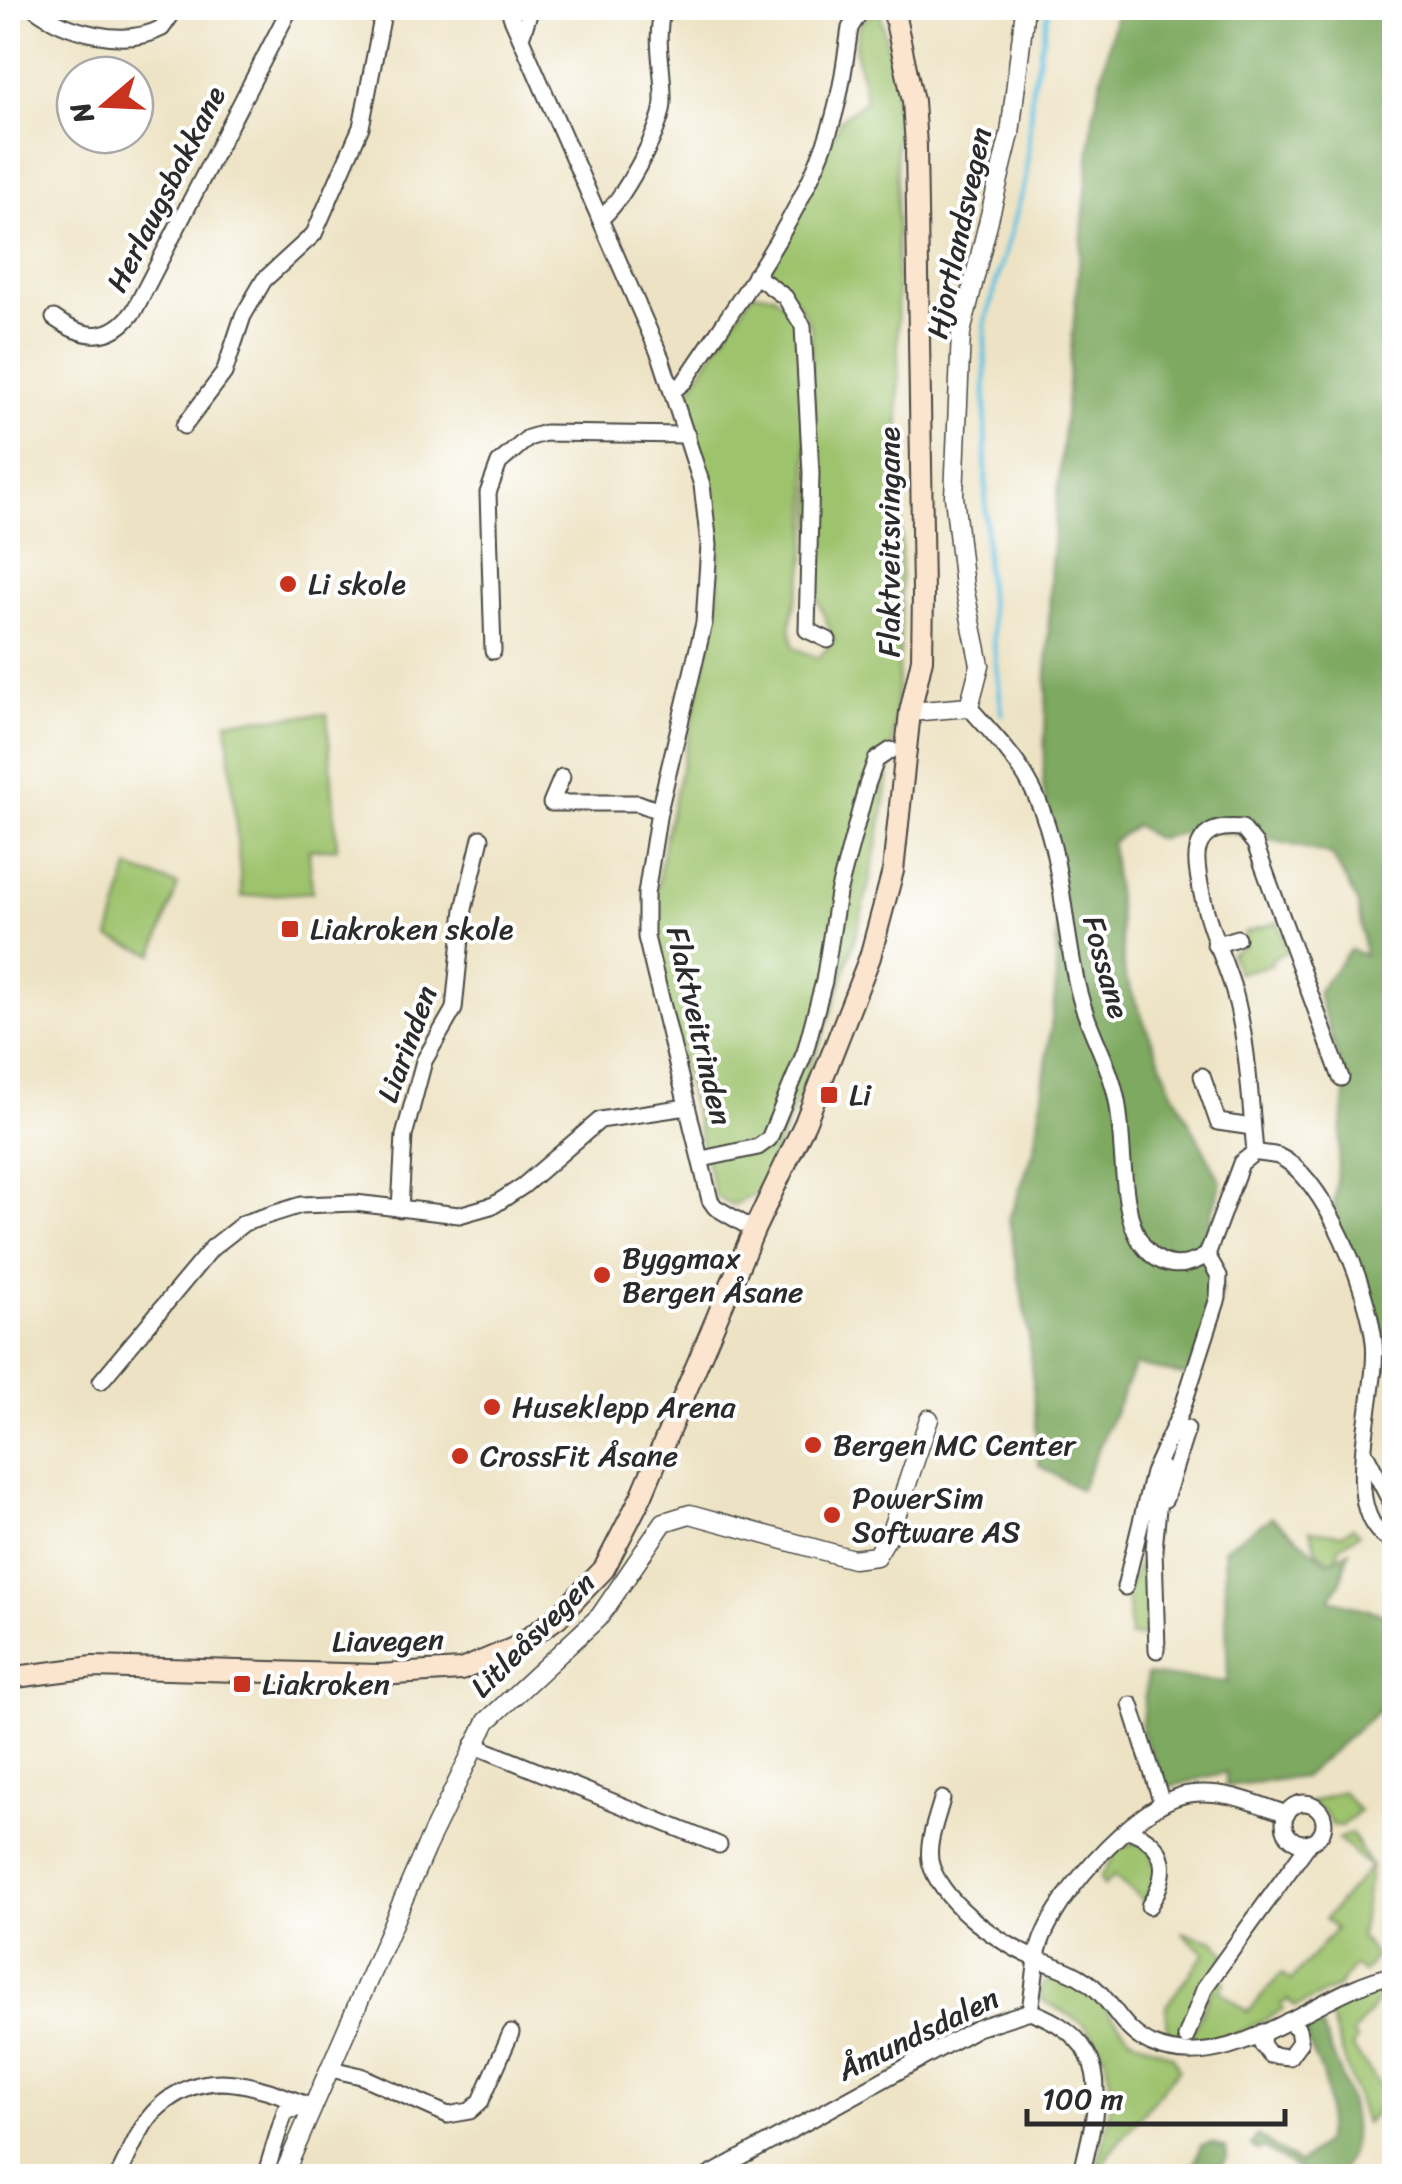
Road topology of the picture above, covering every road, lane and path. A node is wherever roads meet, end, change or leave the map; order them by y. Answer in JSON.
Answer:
{"nodes":[{"id":1,"x":34,"y":8,"type":"edge"},
{"id":2,"x":176,"y":8,"type":"edge"},
{"id":3,"x":290,"y":8,"type":"edge"},
{"id":4,"x":384,"y":8,"type":"edge"},
{"id":5,"x":532,"y":8,"type":"edge"},
{"id":6,"x":663,"y":8,"type":"edge"},
{"id":7,"x":893,"y":8,"type":"edge"},
{"id":8,"x":1024,"y":8,"type":"edge"},
{"id":9,"x":511,"y":16,"type":"dead end"},
{"id":10,"x":858,"y":17,"type":"dead end"},
{"id":11,"x":522,"y":35,"type":"junction"},
{"id":12,"x":600,"y":219,"type":"junction"},
{"id":13,"x":755,"y":275,"type":"junction"},
{"id":14,"x":54,"y":318,"type":"dead end"},
{"id":15,"x":674,"y":390,"type":"junction"},
{"id":16,"x":184,"y":426,"type":"dead end"},
{"id":17,"x":687,"y":435,"type":"junction"},
{"id":18,"x":828,"y":640,"type":"dead end"},
{"id":19,"x":493,"y":651,"type":"dead end"},
{"id":20,"x":969,"y":707,"type":"junction"},
{"id":21,"x":910,"y":712,"type":"junction"},
{"id":22,"x":891,"y":750,"type":"dead end"},
{"id":23,"x":562,"y":776,"type":"dead end"},
{"id":24,"x":659,"y":810,"type":"junction"},
{"id":25,"x":481,"y":838,"type":"dead end"},
{"id":26,"x":1237,"y":938,"type":"dead end"},
{"id":27,"x":1216,"y":945,"type":"junction"},
{"id":28,"x":1202,"y":1076,"type":"dead end"},
{"id":29,"x":1341,"y":1078,"type":"dead end"},
{"id":30,"x":687,"y":1107,"type":"junction"},
{"id":31,"x":1252,"y":1127,"type":"junction"},
{"id":32,"x":1255,"y":1152,"type":"junction"},
{"id":33,"x":702,"y":1159,"type":"junction"},
{"id":34,"x":400,"y":1209,"type":"junction"},
{"id":35,"x":754,"y":1230,"type":"junction"},
{"id":36,"x":1208,"y":1255,"type":"junction"},
{"id":37,"x":101,"y":1380,"type":"dead end"},
{"id":38,"x":929,"y":1418,"type":"dead end"},
{"id":39,"x":1187,"y":1430,"type":"dead end"},
{"id":40,"x":1366,"y":1453,"type":"junction"},
{"id":41,"x":1162,"y":1454,"type":"junction"},
{"id":42,"x":1394,"y":1508,"type":"edge"},
{"id":43,"x":1158,"y":1512,"type":"junction"},
{"id":44,"x":1394,"y":1542,"type":"edge"},
{"id":45,"x":1125,"y":1587,"type":"dead end"},
{"id":46,"x":1157,"y":1650,"type":"dead end"},
{"id":47,"x":8,"y":1678,"type":"edge"},
{"id":48,"x":1131,"y":1704,"type":"dead end"},
{"id":49,"x":473,"y":1745,"type":"junction"},
{"id":50,"x":942,"y":1800,"type":"dead end"},
{"id":51,"x":1161,"y":1800,"type":"junction"},
{"id":52,"x":1287,"y":1814,"type":"junction"},
{"id":53,"x":1128,"y":1830,"type":"junction"},
{"id":54,"x":1310,"y":1842,"type":"junction"},
{"id":55,"x":718,"y":1845,"type":"dead end"},
{"id":56,"x":1149,"y":1906,"type":"dead end"},
{"id":57,"x":1037,"y":1959,"type":"junction"},
{"id":58,"x":1394,"y":1975,"type":"edge"},
{"id":59,"x":1030,"y":2011,"type":"junction"},
{"id":60,"x":1288,"y":2020,"type":"junction"},
{"id":61,"x":1263,"y":2032,"type":"junction"},
{"id":62,"x":512,"y":2033,"type":"dead end"},
{"id":63,"x":1186,"y":2037,"type":"dead end"},
{"id":64,"x":331,"y":2069,"type":"junction"},
{"id":65,"x":312,"y":2107,"type":"junction"},
{"id":66,"x":118,"y":2176,"type":"edge"},
{"id":67,"x":266,"y":2176,"type":"edge"},
{"id":68,"x":283,"y":2176,"type":"edge"},
{"id":69,"x":708,"y":2176,"type":"edge"},
{"id":70,"x":1081,"y":2176,"type":"edge"}],
"edges":[{"from":1,"to":2,"type":"street"},
{"from":3,"to":14,"type":"street","name":"Herlaugsbakkane"},
{"from":4,"to":16,"type":"street"},
{"from":5,"to":11,"type":"street"},
{"from":6,"to":12,"type":"street"},
{"from":7,"to":21,"type":"main road","name":"Flaktveitsvingane"},
{"from":8,"to":20,"type":"street","name":"Hjortlandsvegen"},
{"from":9,"to":11,"type":"street","name":"Flaktveitrinden"},
{"from":10,"to":13,"type":"street"},
{"from":11,"to":12,"type":"street","name":"Flaktveitrinden"},
{"from":12,"to":15,"type":"street","name":"Flaktveitrinden"},
{"from":13,"to":15,"type":"street"},
{"from":13,"to":18,"type":"street"},
{"from":15,"to":17,"type":"street","name":"Flaktveitrinden"},
{"from":17,"to":19,"type":"street"},
{"from":17,"to":24,"type":"street","name":"Flaktveitrinden"},
{"from":20,"to":21,"type":"street"},
{"from":20,"to":36,"type":"street","name":"Fossane"},
{"from":21,"to":35,"type":"main road","name":"Flaktveitsvingane"},
{"from":22,"to":33,"type":"street"},
{"from":23,"to":24,"type":"street"},
{"from":24,"to":30,"type":"street","name":"Flaktveitrinden"},
{"from":25,"to":34,"type":"street","name":"Liarinden"},
{"from":26,"to":27,"type":"street"},
{"from":27,"to":29,"type":"street"},
{"from":27,"to":31,"type":"street"},
{"from":28,"to":31,"type":"street"},
{"from":30,"to":33,"type":"street","name":"Flaktveitrinden"},
{"from":30,"to":34,"type":"street"},
{"from":31,"to":32,"type":"street"},
{"from":32,"to":36,"type":"street"},
{"from":32,"to":40,"type":"street"},
{"from":33,"to":35,"type":"street","name":"Flaktveitrinden"},
{"from":34,"to":37,"type":"street"},
{"from":35,"to":47,"type":"main road","name":"Liavegen"},
{"from":36,"to":41,"type":"street"},
{"from":38,"to":49,"type":"street","name":"Litleåsvegen"},
{"from":39,"to":43,"type":"street"},
{"from":40,"to":42,"type":"street"},
{"from":40,"to":44,"type":"street"},
{"from":41,"to":43,"type":"street"},
{"from":41,"to":45,"type":"street"},
{"from":43,"to":46,"type":"street"},
{"from":48,"to":51,"type":"street"},
{"from":49,"to":55,"type":"street","name":"Litleåsvegen"},
{"from":49,"to":64,"type":"street","name":"Litleåsvegen"},
{"from":50,"to":57,"type":"street"},
{"from":51,"to":52,"type":"street"},
{"from":51,"to":53,"type":"street"},
{"from":52,"to":54,"type":"street"},
{"from":52,"to":54,"type":"street"},
{"from":53,"to":56,"type":"street"},
{"from":53,"to":57,"type":"street"},
{"from":54,"to":63,"type":"street"},
{"from":57,"to":59,"type":"street"},
{"from":57,"to":61,"type":"street"},
{"from":58,"to":60,"type":"street"},
{"from":59,"to":69,"type":"street","name":"Åmundsdalen"},
{"from":59,"to":70,"type":"street","name":"Åmundsdalen"},
{"from":60,"to":61,"type":"street"},
{"from":60,"to":61,"type":"street"},
{"from":62,"to":64,"type":"street"},
{"from":64,"to":65,"type":"street","name":"Litleåsvegen"},
{"from":65,"to":66,"type":"street"},
{"from":65,"to":67,"type":"street","name":"Litleåsvegen"},
{"from":65,"to":68,"type":"street","name":"Litleåsvegen"}]}
